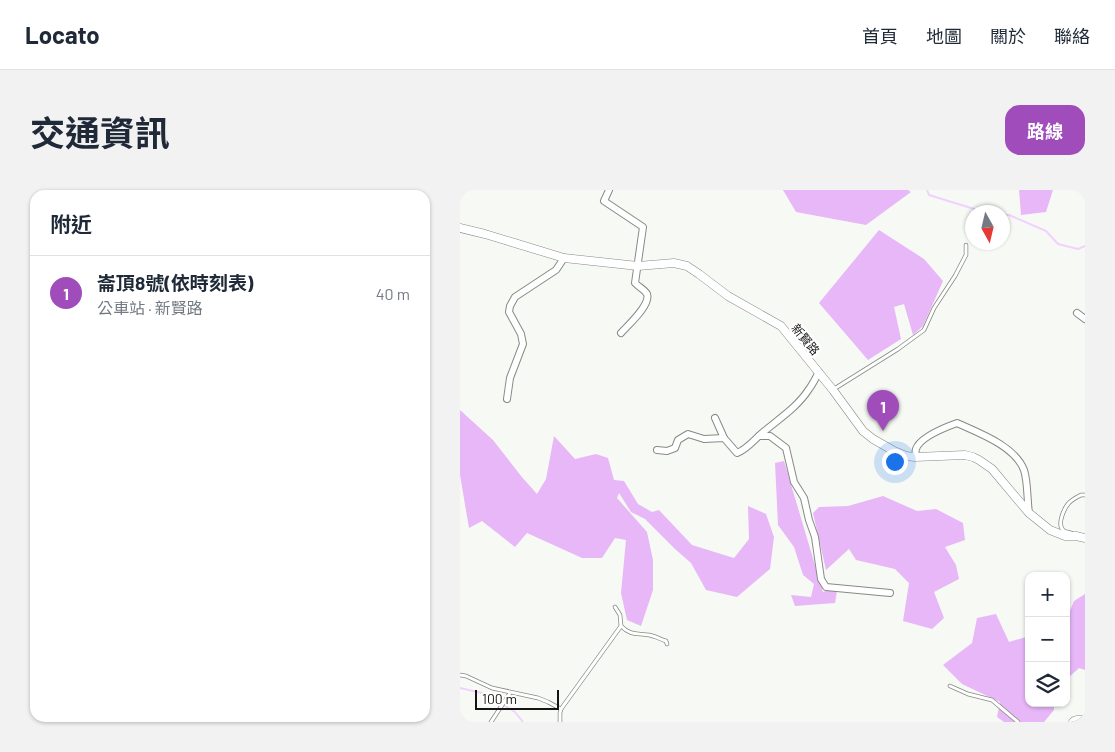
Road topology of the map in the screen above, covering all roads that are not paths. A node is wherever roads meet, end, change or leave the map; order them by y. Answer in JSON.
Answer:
{"nodes":[{"id":1,"x":609,"y":190,"type":"edge"},
{"id":2,"x":460,"y":228,"type":"edge"},
{"id":3,"x":966,"y":250,"type":"edge"},
{"id":4,"x":564,"y":258,"type":"junction"},
{"id":5,"x":638,"y":266,"type":"junction"},
{"id":6,"x":1077,"y":313,"type":"dead end"},
{"id":7,"x":1085,"y":319,"type":"edge"},
{"id":8,"x":621,"y":333,"type":"dead end"},
{"id":9,"x":819,"y":372,"type":"junction"},
{"id":10,"x":834,"y":390,"type":"junction"},
{"id":11,"x":507,"y":399,"type":"dead end"},
{"id":12,"x":714,"y":418,"type":"dead end"},
{"id":13,"x":759,"y":436,"type":"junction"},
{"id":14,"x":724,"y":438,"type":"junction"},
{"id":15,"x":657,"y":450,"type":"dead end"},
{"id":16,"x":915,"y":457,"type":"junction"},
{"id":17,"x":1085,"y":496,"type":"edge"},
{"id":18,"x":1029,"y":513,"type":"junction"},
{"id":19,"x":1076,"y":536,"type":"junction"},
{"id":20,"x":1085,"y":538,"type":"edge"},
{"id":21,"x":890,"y":593,"type":"dead end"},
{"id":22,"x":615,"y":607,"type":"dead end"},
{"id":23,"x":620,"y":626,"type":"junction"},
{"id":24,"x":667,"y":644,"type":"dead end"},
{"id":25,"x":460,"y":675,"type":"edge"},
{"id":26,"x":950,"y":686,"type":"dead end"},
{"id":27,"x":510,"y":692,"type":"junction"},
{"id":28,"x":561,"y":709,"type":"junction"},
{"id":29,"x":1085,"y":721,"type":"edge"},
{"id":30,"x":491,"y":722,"type":"edge"},
{"id":31,"x":560,"y":722,"type":"edge"},
{"id":32,"x":1018,"y":722,"type":"edge"},
{"id":33,"x":1073,"y":722,"type":"edge"}],
"edges":[{"from":1,"to":5,"type":"street"},
{"from":2,"to":4,"type":"street","name":"新賢路"},
{"from":3,"to":10,"type":"lane"},
{"from":4,"to":5,"type":"street","name":"新賢路"},
{"from":4,"to":11,"type":"street"},
{"from":5,"to":8,"type":"street"},
{"from":5,"to":9,"type":"street","name":"新賢路"},
{"from":6,"to":7,"type":"street"},
{"from":9,"to":10,"type":"street","name":"新賢路"},
{"from":9,"to":13,"type":"street"},
{"from":10,"to":16,"type":"street","name":"新賢路"},
{"from":12,"to":14,"type":"street"},
{"from":13,"to":14,"type":"street"},
{"from":13,"to":21,"type":"street"},
{"from":14,"to":15,"type":"street"},
{"from":16,"to":18,"type":"street","name":"新賢路"},
{"from":16,"to":18,"type":"street"},
{"from":17,"to":19,"type":"lane"},
{"from":18,"to":19,"type":"street","name":"新賢路"},
{"from":19,"to":20,"type":"street","name":"新賢路"},
{"from":22,"to":23,"type":"lane"},
{"from":23,"to":24,"type":"lane"},
{"from":23,"to":28,"type":"lane"},
{"from":25,"to":27,"type":"lane"},
{"from":26,"to":32,"type":"lane"},
{"from":27,"to":28,"type":"lane"},
{"from":27,"to":30,"type":"lane"},
{"from":28,"to":31,"type":"lane"},
{"from":29,"to":33,"type":"street"}]}
